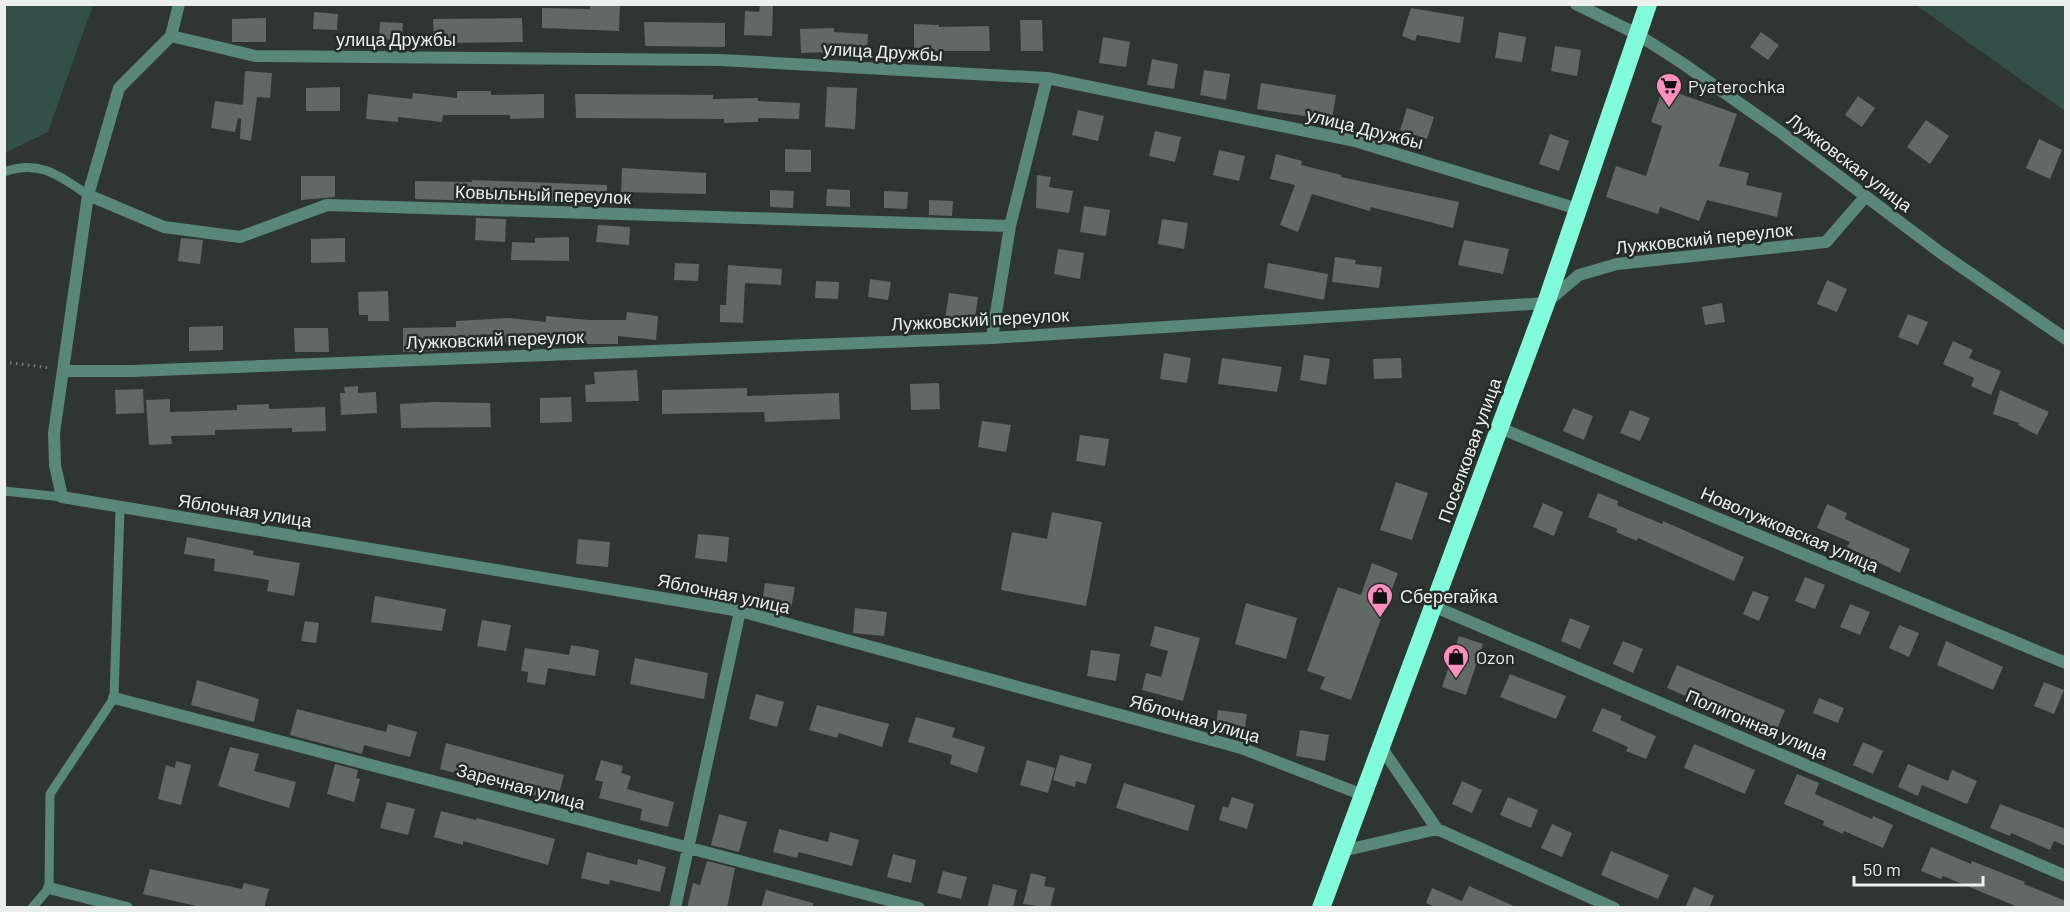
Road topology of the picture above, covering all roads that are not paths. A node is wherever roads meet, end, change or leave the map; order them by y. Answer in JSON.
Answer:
{"nodes":[{"id":1,"x":179,"y":4,"type":"edge"},
{"id":2,"x":1576,"y":4,"type":"edge"},
{"id":3,"x":1648,"y":4,"type":"edge"},
{"id":4,"x":1637,"y":34,"type":"junction"},
{"id":5,"x":171,"y":36,"type":"junction"},
{"id":6,"x":1047,"y":78,"type":"junction"},
{"id":7,"x":4,"y":172,"type":"edge"},
{"id":8,"x":88,"y":195,"type":"junction"},
{"id":9,"x":1865,"y":197,"type":"junction"},
{"id":10,"x":1578,"y":209,"type":"junction"},
{"id":11,"x":1010,"y":226,"type":"junction"},
{"id":12,"x":1546,"y":303,"type":"junction"},
{"id":13,"x":992,"y":338,"type":"junction"},
{"id":14,"x":2066,"y":339,"type":"edge"},
{"id":15,"x":64,"y":371,"type":"junction"},
{"id":16,"x":1500,"y":428,"type":"junction"},
{"id":17,"x":4,"y":491,"type":"edge"},
{"id":18,"x":62,"y":497,"type":"junction"},
{"id":19,"x":120,"y":508,"type":"junction"},
{"id":20,"x":1433,"y":606,"type":"junction"},
{"id":21,"x":740,"y":611,"type":"junction"},
{"id":22,"x":2066,"y":663,"type":"edge"},
{"id":23,"x":114,"y":699,"type":"junction"},
{"id":24,"x":1381,"y":747,"type":"junction"},
{"id":25,"x":1363,"y":795,"type":"junction"},
{"id":26,"x":1437,"y":829,"type":"junction"},
{"id":27,"x":686,"y":847,"type":"junction"},
{"id":28,"x":1342,"y":851,"type":"junction"},
{"id":29,"x":2066,"y":876,"type":"edge"},
{"id":30,"x":49,"y":888,"type":"junction"},
{"id":31,"x":32,"y":908,"type":"edge"},
{"id":32,"x":127,"y":908,"type":"edge"},
{"id":33,"x":675,"y":908,"type":"edge"},
{"id":34,"x":919,"y":908,"type":"edge"},
{"id":35,"x":1322,"y":908,"type":"edge"},
{"id":36,"x":1614,"y":908,"type":"edge"}],
"edges":[{"from":1,"to":5,"type":"street"},
{"from":2,"to":4,"type":"street","name":"Лужковская улица"},
{"from":3,"to":4,"type":"highway","name":"Поселковая улица"},
{"from":4,"to":9,"type":"street","name":"Лужковская улица"},
{"from":4,"to":10,"type":"highway","name":"Поселковая улица"},
{"from":5,"to":6,"type":"street","name":"улица Дружбы"},
{"from":5,"to":8,"type":"street"},
{"from":6,"to":10,"type":"street","name":"улица Дружбы"},
{"from":6,"to":11,"type":"street"},
{"from":7,"to":8,"type":"lane"},
{"from":8,"to":11,"type":"street","name":"Ковыльный переулок"},
{"from":8,"to":15,"type":"street"},
{"from":9,"to":12,"type":"street","name":"Лужковский переулок"},
{"from":9,"to":14,"type":"street","name":"Лужковская улица"},
{"from":10,"to":12,"type":"highway","name":"Поселковая улица"},
{"from":11,"to":13,"type":"street"},
{"from":12,"to":13,"type":"street","name":"Лужковский переулок"},
{"from":12,"to":16,"type":"highway","name":"Поселковая улица"},
{"from":13,"to":15,"type":"street","name":"Лужковский переулок"},
{"from":15,"to":18,"type":"street"},
{"from":16,"to":20,"type":"highway","name":"Поселковая улица"},
{"from":16,"to":22,"type":"street","name":"Новолужковская улица"},
{"from":17,"to":18,"type":"lane"},
{"from":18,"to":19,"type":"street","name":"Яблочная улица"},
{"from":19,"to":21,"type":"street","name":"Яблочная улица"},
{"from":19,"to":23,"type":"lane"},
{"from":20,"to":24,"type":"highway","name":"Поселковая улица"},
{"from":20,"to":29,"type":"street","name":"Полигонная улица"},
{"from":21,"to":25,"type":"street","name":"Яблочная улица"},
{"from":21,"to":27,"type":"street"},
{"from":23,"to":27,"type":"street","name":"Заречная улица"},
{"from":23,"to":30,"type":"lane"},
{"from":24,"to":25,"type":"highway","name":"Поселковая улица"},
{"from":24,"to":26,"type":"street"},
{"from":25,"to":28,"type":"highway","name":"Поселковая улица"},
{"from":26,"to":28,"type":"street"},
{"from":26,"to":36,"type":"street"},
{"from":27,"to":33,"type":"street"},
{"from":27,"to":34,"type":"street","name":"Заречная улица"},
{"from":28,"to":35,"type":"highway","name":"Поселковая улица"},
{"from":30,"to":31,"type":"lane"},
{"from":30,"to":32,"type":"street"}]}
